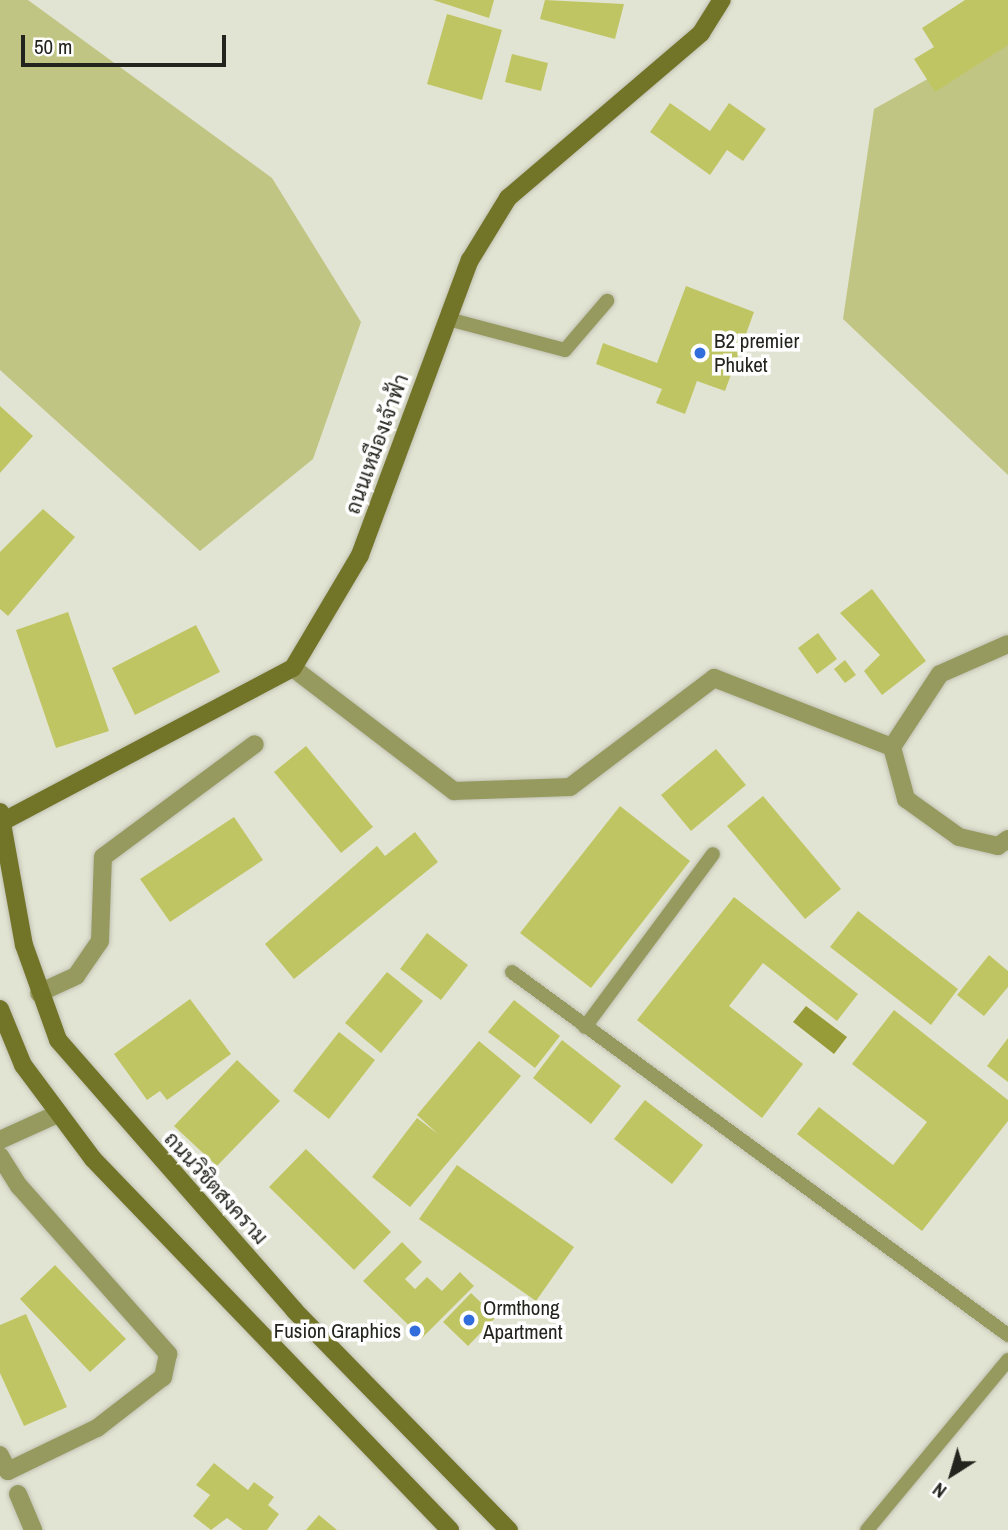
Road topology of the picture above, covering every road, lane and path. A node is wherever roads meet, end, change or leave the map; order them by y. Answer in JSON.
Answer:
{"nodes":[{"id":1,"x":722,"y":0,"type":"edge"},
{"id":2,"x":607,"y":301,"type":"dead end"},
{"id":3,"x":448,"y":318,"type":"junction"},
{"id":4,"x":1008,"y":644,"type":"edge"},
{"id":5,"x":293,"y":668,"type":"junction"},
{"id":6,"x":255,"y":744,"type":"dead end"},
{"id":7,"x":892,"y":747,"type":"junction"},
{"id":8,"x":1,"y":819,"type":"edge"},
{"id":9,"x":1008,"y":839,"type":"edge"},
{"id":10,"x":713,"y":854,"type":"dead end"},
{"id":11,"x":512,"y":972,"type":"dead end"},
{"id":12,"x":39,"y":993,"type":"junction"},
{"id":13,"x":0,"y":1009,"type":"edge"},
{"id":14,"x":585,"y":1027,"type":"junction"},
{"id":15,"x":55,"y":1115,"type":"junction"},
{"id":16,"x":0,"y":1140,"type":"edge"},
{"id":17,"x":0,"y":1156,"type":"edge"},
{"id":18,"x":1008,"y":1335,"type":"edge"},
{"id":19,"x":1008,"y":1360,"type":"edge"},
{"id":20,"x":0,"y":1455,"type":"edge"},
{"id":21,"x":18,"y":1494,"type":"dead end"},
{"id":22,"x":33,"y":1530,"type":"edge"},
{"id":23,"x":450,"y":1530,"type":"edge"},
{"id":24,"x":509,"y":1530,"type":"edge"},
{"id":25,"x":867,"y":1530,"type":"edge"}],
"edges":[{"from":1,"to":3,"type":"main road","name":"ถนนเหมืองเจ้าฟ้า"},
{"from":2,"to":3,"type":"lane"},
{"from":3,"to":5,"type":"main road","name":"ถนนเหมืองเจ้าฟ้า"},
{"from":4,"to":7,"type":"street"},
{"from":5,"to":7,"type":"street"},
{"from":5,"to":8,"type":"main road"},
{"from":6,"to":12,"type":"street"},
{"from":7,"to":9,"type":"street"},
{"from":8,"to":12,"type":"main road","name":"ถนนวิชิตสงคราม"},
{"from":10,"to":14,"type":"lane"},
{"from":11,"to":14,"type":"lane"},
{"from":12,"to":24,"type":"main road","name":"ถนนวิชิตสงคราม"},
{"from":13,"to":15,"type":"main road"},
{"from":14,"to":18,"type":"lane"},
{"from":15,"to":16,"type":"street"},
{"from":15,"to":23,"type":"main road"},
{"from":17,"to":20,"type":"street"},
{"from":19,"to":25,"type":"lane"},
{"from":21,"to":22,"type":"street"}]}
